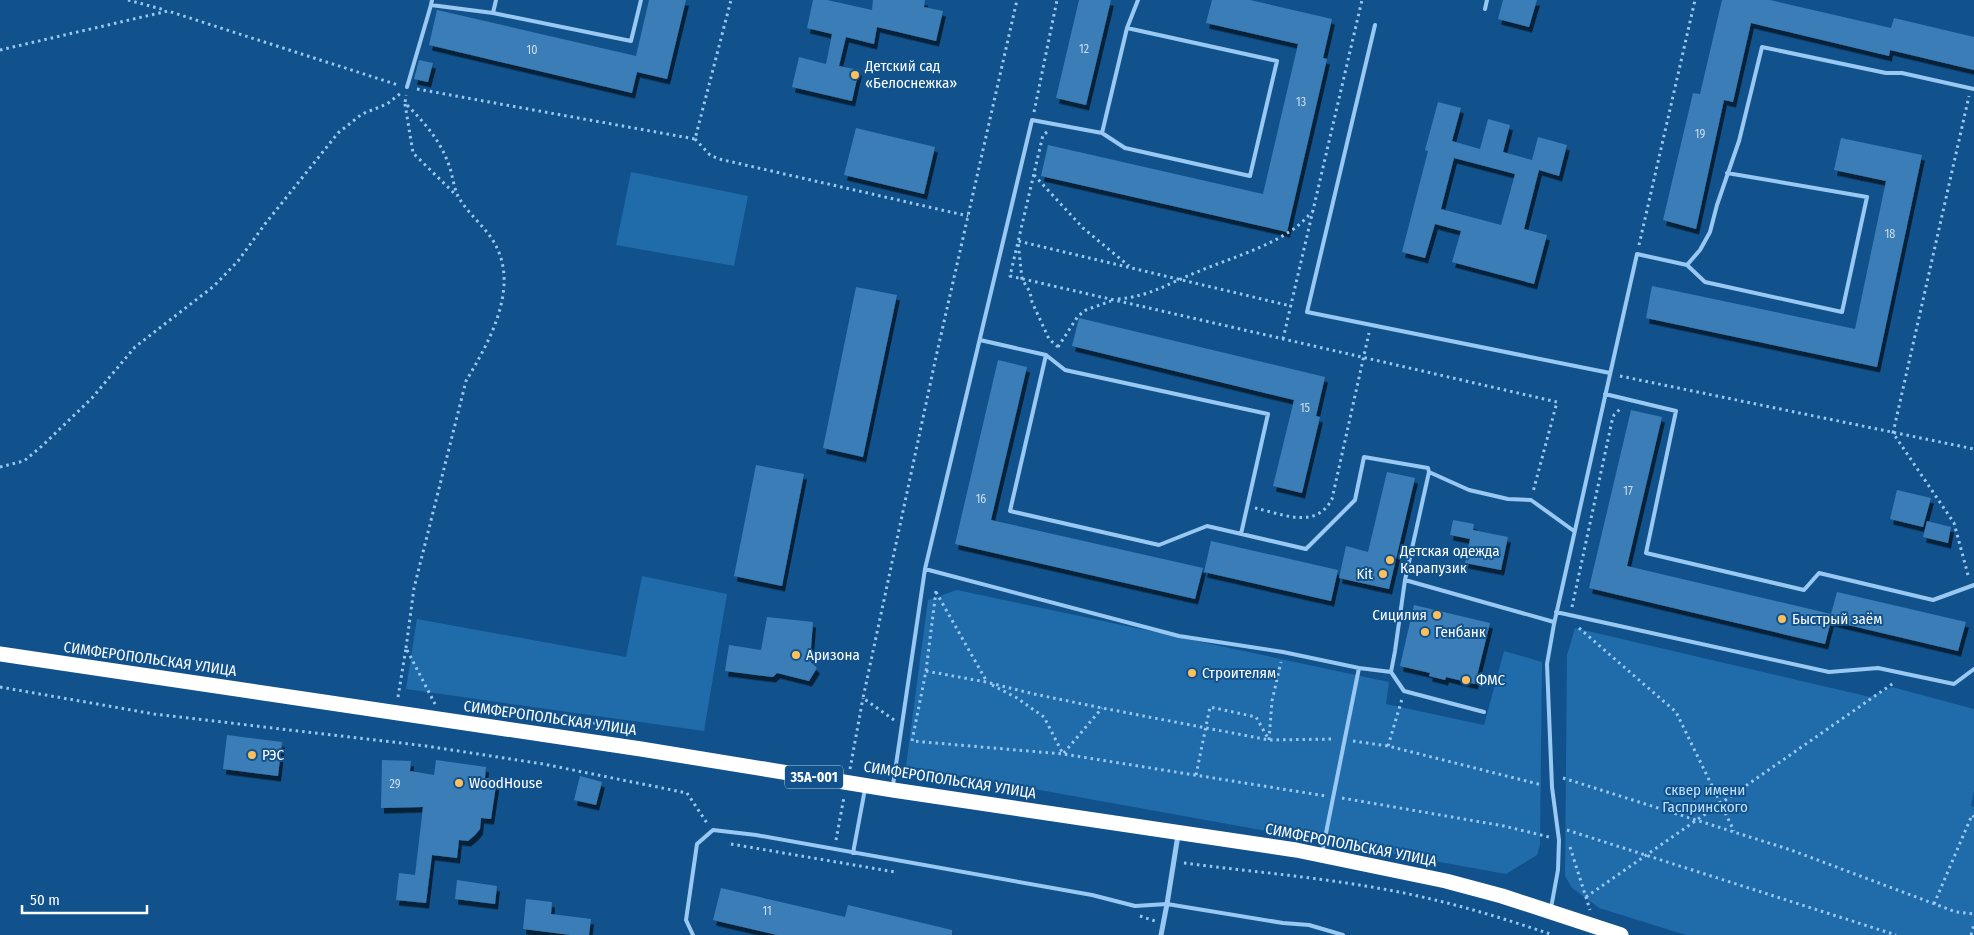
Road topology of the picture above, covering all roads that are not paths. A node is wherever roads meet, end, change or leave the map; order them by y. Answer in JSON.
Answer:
{"nodes":[{"id":1,"x":496,"y":0,"type":"edge"},
{"id":2,"x":641,"y":0,"type":"edge"},
{"id":3,"x":1138,"y":0,"type":"edge"},
{"id":4,"x":1487,"y":0,"type":"edge"},
{"id":5,"x":431,"y":2,"type":"edge"},
{"id":6,"x":1485,"y":9,"type":"dead end"},
{"id":7,"x":493,"y":13,"type":"junction"},
{"id":8,"x":1375,"y":25,"type":"dead end"},
{"id":9,"x":1127,"y":28,"type":"junction"},
{"id":10,"x":408,"y":88,"type":"road end"},
{"id":11,"x":1972,"y":88,"type":"edge"},
{"id":12,"x":1102,"y":133,"type":"junction"},
{"id":13,"x":1727,"y":172,"type":"junction"},
{"id":14,"x":1687,"y":265,"type":"junction"},
{"id":15,"x":980,"y":340,"type":"junction"},
{"id":16,"x":1046,"y":355,"type":"junction"},
{"id":17,"x":1610,"y":374,"type":"junction"},
{"id":18,"x":1605,"y":394,"type":"junction"},
{"id":19,"x":1430,"y":472,"type":"junction"},
{"id":20,"x":1574,"y":532,"type":"junction"},
{"id":21,"x":1241,"y":534,"type":"junction"},
{"id":22,"x":925,"y":569,"type":"junction"},
{"id":23,"x":1405,"y":580,"type":"junction"},
{"id":24,"x":1974,"y":585,"type":"edge"},
{"id":25,"x":1556,"y":612,"type":"junction"},
{"id":26,"x":1554,"y":622,"type":"junction"},
{"id":27,"x":0,"y":654,"type":"edge"},
{"id":28,"x":1359,"y":668,"type":"junction"},
{"id":29,"x":1974,"y":668,"type":"edge"},
{"id":30,"x":1391,"y":672,"type":"junction"},
{"id":31,"x":1484,"y":712,"type":"dead end"},
{"id":32,"x":866,"y":786,"type":"junction"},
{"id":33,"x":893,"y":790,"type":"junction"},
{"id":34,"x":1178,"y":832,"type":"junction"},
{"id":35,"x":853,"y":853,"type":"junction"},
{"id":36,"x":1321,"y":855,"type":"junction"},
{"id":37,"x":1167,"y":904,"type":"junction"},
{"id":38,"x":1550,"y":912,"type":"junction"},
{"id":39,"x":693,"y":935,"type":"edge"},
{"id":40,"x":1161,"y":935,"type":"edge"},
{"id":41,"x":1343,"y":935,"type":"edge"},
{"id":42,"x":1621,"y":935,"type":"edge"}],
"edges":[{"from":1,"to":7,"type":"lane"},
{"from":2,"to":7,"type":"lane"},
{"from":3,"to":9,"type":"lane"},
{"from":4,"to":6,"type":"lane"},
{"from":5,"to":7,"type":"lane"},
{"from":5,"to":10,"type":"lane"},
{"from":8,"to":17,"type":"lane"},
{"from":9,"to":12,"type":"lane"},
{"from":9,"to":12,"type":"lane"},
{"from":11,"to":13,"type":"lane"},
{"from":12,"to":15,"type":"lane"},
{"from":13,"to":14,"type":"lane"},
{"from":13,"to":14,"type":"lane"},
{"from":14,"to":17,"type":"lane"},
{"from":15,"to":16,"type":"lane"},
{"from":15,"to":22,"type":"lane"},
{"from":16,"to":21,"type":"lane"},
{"from":16,"to":21,"type":"lane"},
{"from":17,"to":18,"type":"lane"},
{"from":18,"to":20,"type":"lane"},
{"from":18,"to":24,"type":"lane"},
{"from":19,"to":20,"type":"lane"},
{"from":19,"to":21,"type":"lane"},
{"from":19,"to":23,"type":"lane"},
{"from":20,"to":25,"type":"lane"},
{"from":22,"to":28,"type":"lane"},
{"from":22,"to":33,"type":"lane"},
{"from":23,"to":26,"type":"lane"},
{"from":23,"to":30,"type":"lane"},
{"from":25,"to":26,"type":"lane"},
{"from":25,"to":29,"type":"lane"},
{"from":26,"to":38,"type":"lane"},
{"from":27,"to":32,"type":"highway","name":"СИМФЕРОПОЛЬСКАЯ УЛИЦА","number":"35А-001"},
{"from":28,"to":30,"type":"lane"},
{"from":28,"to":36,"type":"lane"},
{"from":30,"to":31,"type":"lane"},
{"from":32,"to":33,"type":"highway","name":"СИМФЕРОПОЛЬСКАЯ УЛИЦА","number":"35А-001"},
{"from":32,"to":35,"type":"lane"},
{"from":33,"to":34,"type":"highway","name":"СИМФЕРОПОЛЬСКАЯ УЛИЦА","number":"35А-001"},
{"from":34,"to":36,"type":"highway","name":"СИМФЕРОПОЛЬСКАЯ УЛИЦА","number":"35А-001"},
{"from":34,"to":37,"type":"street"},
{"from":35,"to":37,"type":"lane"},
{"from":35,"to":39,"type":"lane"},
{"from":36,"to":38,"type":"highway","name":"СИМФЕРОПОЛЬСКАЯ УЛИЦА","number":"35А-001"},
{"from":37,"to":40,"type":"street"},
{"from":37,"to":41,"type":"lane"},
{"from":38,"to":42,"type":"highway","name":"СИМФЕРОПОЛЬСКАЯ УЛИЦА","number":"35А-001"}]}
